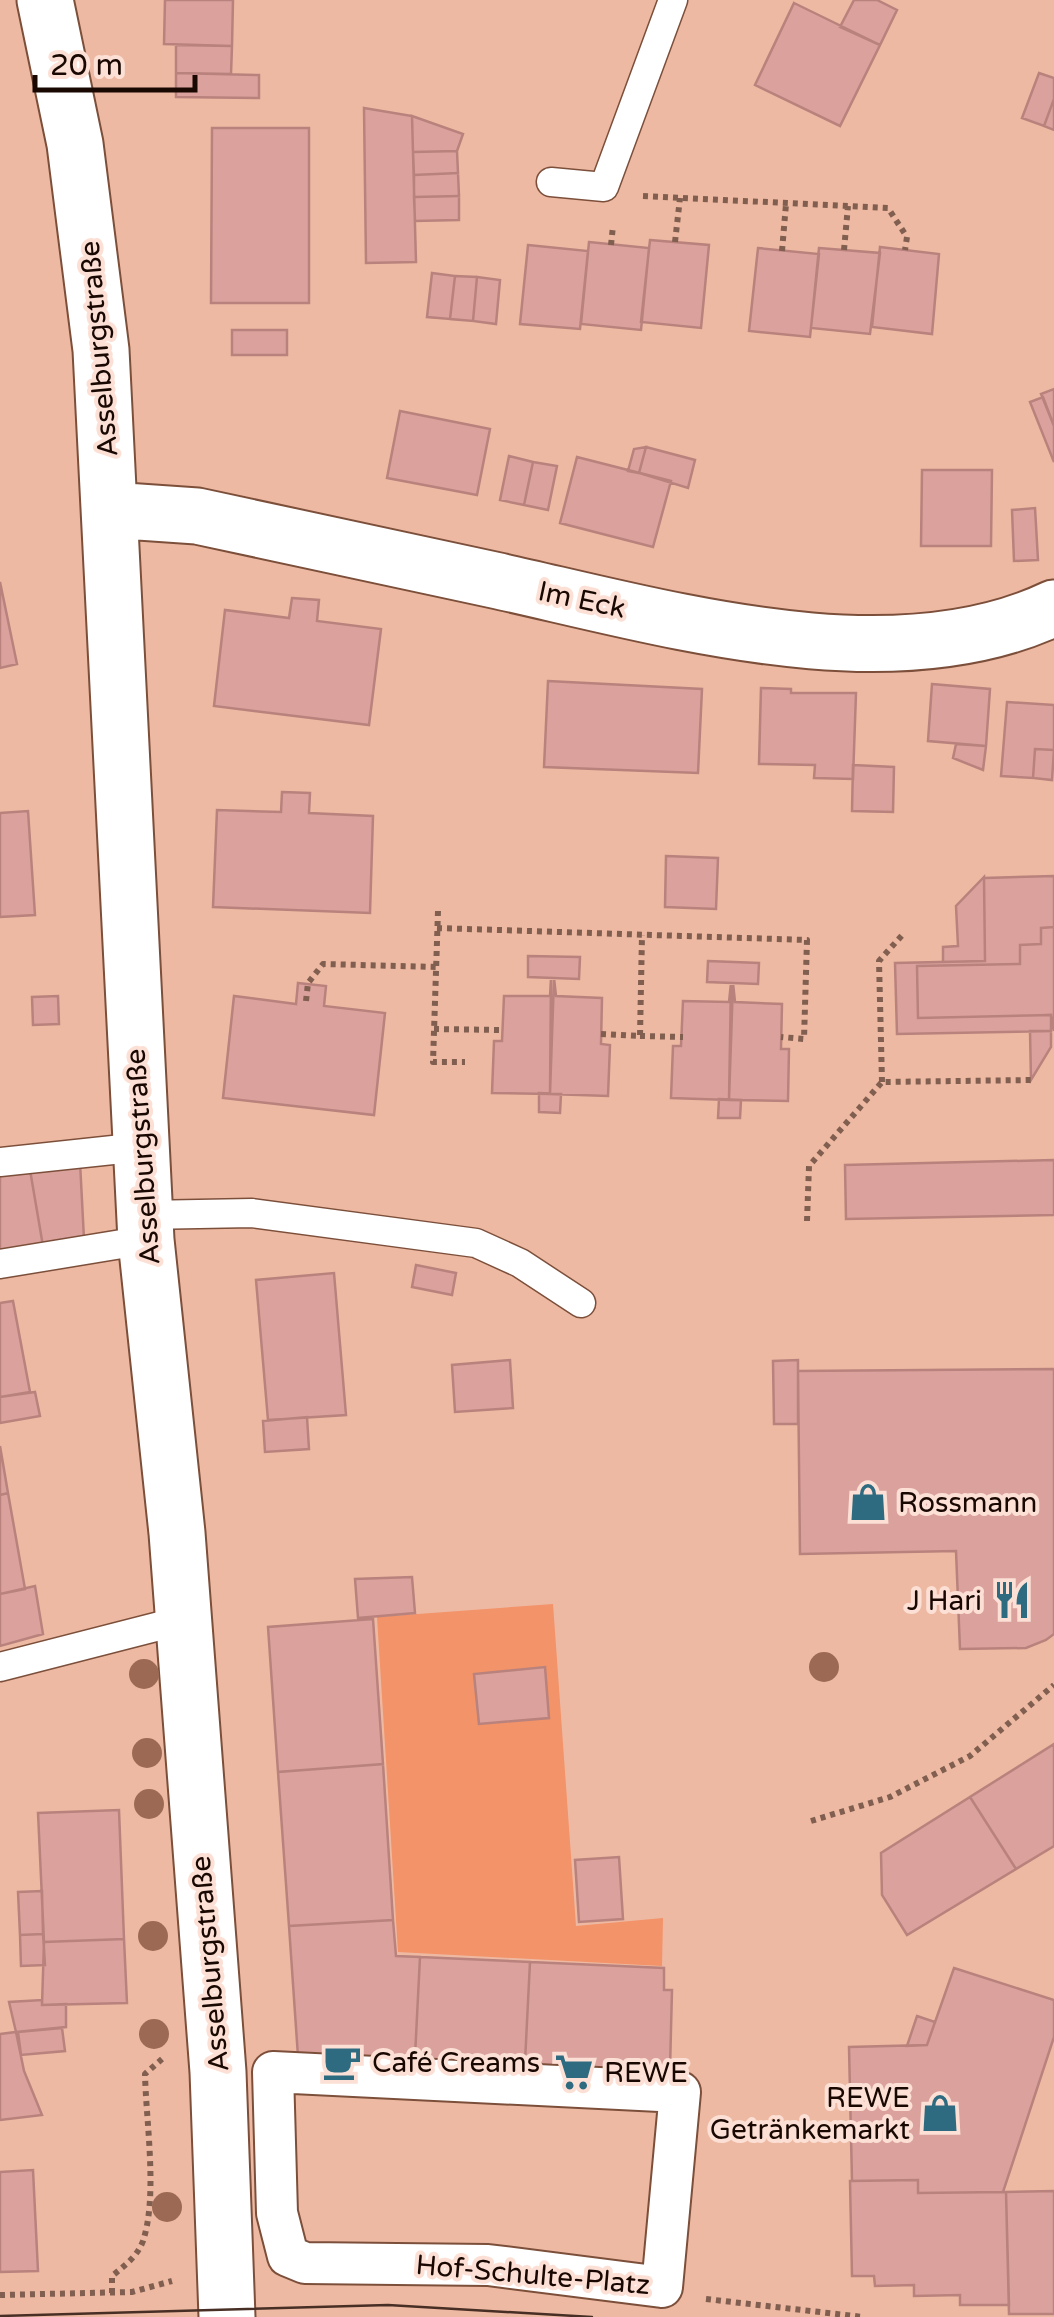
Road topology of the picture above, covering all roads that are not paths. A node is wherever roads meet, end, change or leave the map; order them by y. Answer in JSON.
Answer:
{"nodes":[{"id":1,"x":45,"y":0,"type":"edge"},
{"id":2,"x":673,"y":0,"type":"edge"},
{"id":3,"x":551,"y":182,"type":"dead end"},
{"id":4,"x":110,"y":510,"type":"junction"},
{"id":5,"x":1054,"y":608,"type":"edge"},
{"id":6,"x":140,"y":1147,"type":"junction"},
{"id":7,"x":0,"y":1162,"type":"edge"},
{"id":8,"x":146,"y":1228,"type":"junction"},
{"id":9,"x":0,"y":1264,"type":"edge"},
{"id":10,"x":581,"y":1302,"type":"dead end"},
{"id":11,"x":183,"y":1620,"type":"junction"},
{"id":12,"x":0,"y":1666,"type":"edge"},
{"id":13,"x":273,"y":2072,"type":"joint"},
{"id":14,"x":227,"y":2292,"type":"edge"}],
"edges":[{"from":1,"to":4,"type":"street","name":"Asselburgstraße"},
{"from":2,"to":3,"type":"lane"},
{"from":4,"to":5,"type":"street","name":"Im Eck"},
{"from":4,"to":6,"type":"street","name":"Asselburgstraße"},
{"from":6,"to":7,"type":"lane"},
{"from":6,"to":8,"type":"street","name":"Asselburgstraße"},
{"from":8,"to":9,"type":"lane"},
{"from":8,"to":10,"type":"lane"},
{"from":8,"to":11,"type":"street","name":"Asselburgstraße"},
{"from":11,"to":12,"type":"lane"},
{"from":11,"to":14,"type":"street","name":"Asselburgstraße"},
{"from":13,"to":13,"type":"street","name":"Hof-Schulte-Platz"}]}
